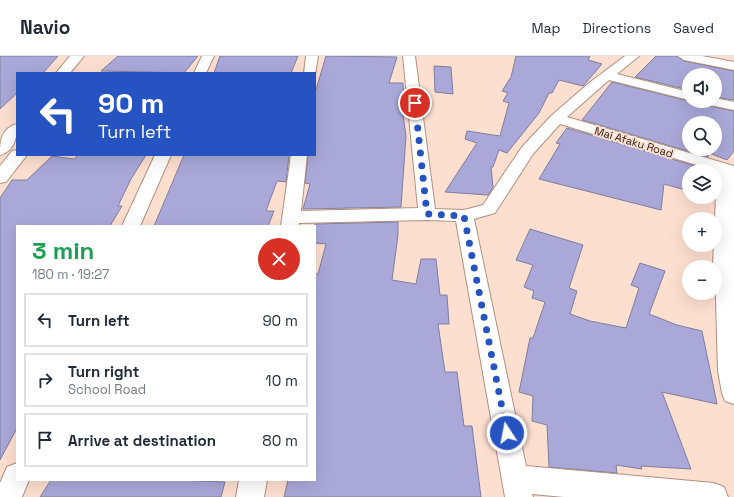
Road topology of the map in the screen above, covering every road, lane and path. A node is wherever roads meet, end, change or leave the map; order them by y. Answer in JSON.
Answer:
{"nodes":[{"id":1,"x":208,"y":56,"type":"edge"},
{"id":2,"x":312,"y":56,"type":"edge"},
{"id":3,"x":410,"y":56,"type":"edge"},
{"id":4,"x":633,"y":56,"type":"edge"},
{"id":5,"x":684,"y":56,"type":"edge"},
{"id":6,"x":84,"y":62,"type":"edge"},
{"id":7,"x":734,"y":66,"type":"edge"},
{"id":8,"x":65,"y":72,"type":"edge"},
{"id":9,"x":200,"y":72,"type":"edge"},
{"id":10,"x":310,"y":72,"type":"edge"},
{"id":11,"x":607,"y":76,"type":"junction"},
{"id":12,"x":682,"y":94,"type":"edge"},
{"id":13,"x":722,"y":104,"type":"edge"},
{"id":14,"x":734,"y":106,"type":"edge"},
{"id":15,"x":558,"y":119,"type":"junction"},
{"id":16,"x":16,"y":130,"type":"edge"},
{"id":17,"x":0,"y":150,"type":"edge"},
{"id":18,"x":17,"y":156,"type":"edge"},
{"id":19,"x":163,"y":156,"type":"edge"},
{"id":20,"x":299,"y":156,"type":"edge"},
{"id":21,"x":730,"y":170,"type":"edge"},
{"id":22,"x":0,"y":178,"type":"edge"},
{"id":23,"x":427,"y":214,"type":"junction"},
{"id":24,"x":464,"y":216,"type":"junction"},
{"id":25,"x":290,"y":222,"type":"edge"},
{"id":26,"x":131,"y":225,"type":"edge"},
{"id":27,"x":728,"y":266,"type":"edge"},
{"id":28,"x":734,"y":393,"type":"edge"},
{"id":29,"x":16,"y":479,"type":"edge"},
{"id":30,"x":253,"y":481,"type":"edge"},
{"id":31,"x":517,"y":488,"type":"edge"},
{"id":32,"x":8,"y":497,"type":"edge"},
{"id":33,"x":250,"y":497,"type":"edge"},
{"id":34,"x":714,"y":497,"type":"edge"}],
"edges":[{"from":1,"to":9,"type":"street"},
{"from":2,"to":10,"type":"street"},
{"from":3,"to":23,"type":"street"},
{"from":4,"to":11,"type":"street"},
{"from":5,"to":7,"type":"street"},
{"from":6,"to":8,"type":"street"},
{"from":11,"to":12,"type":"street"},
{"from":11,"to":15,"type":"street"},
{"from":13,"to":14,"type":"street"},
{"from":15,"to":21,"type":"street","name":"Mai Afaku Road"},
{"from":15,"to":24,"type":"street"},
{"from":16,"to":17,"type":"street"},
{"from":18,"to":22,"type":"street"},
{"from":19,"to":26,"type":"street"},
{"from":20,"to":25,"type":"street"},
{"from":21,"to":27,"type":"street"},
{"from":23,"to":24,"type":"street"},
{"from":23,"to":25,"type":"street"},
{"from":24,"to":31,"type":"street"},
{"from":27,"to":28,"type":"street"},
{"from":29,"to":32,"type":"street"},
{"from":30,"to":33,"type":"street"},
{"from":31,"to":34,"type":"street"}]}
